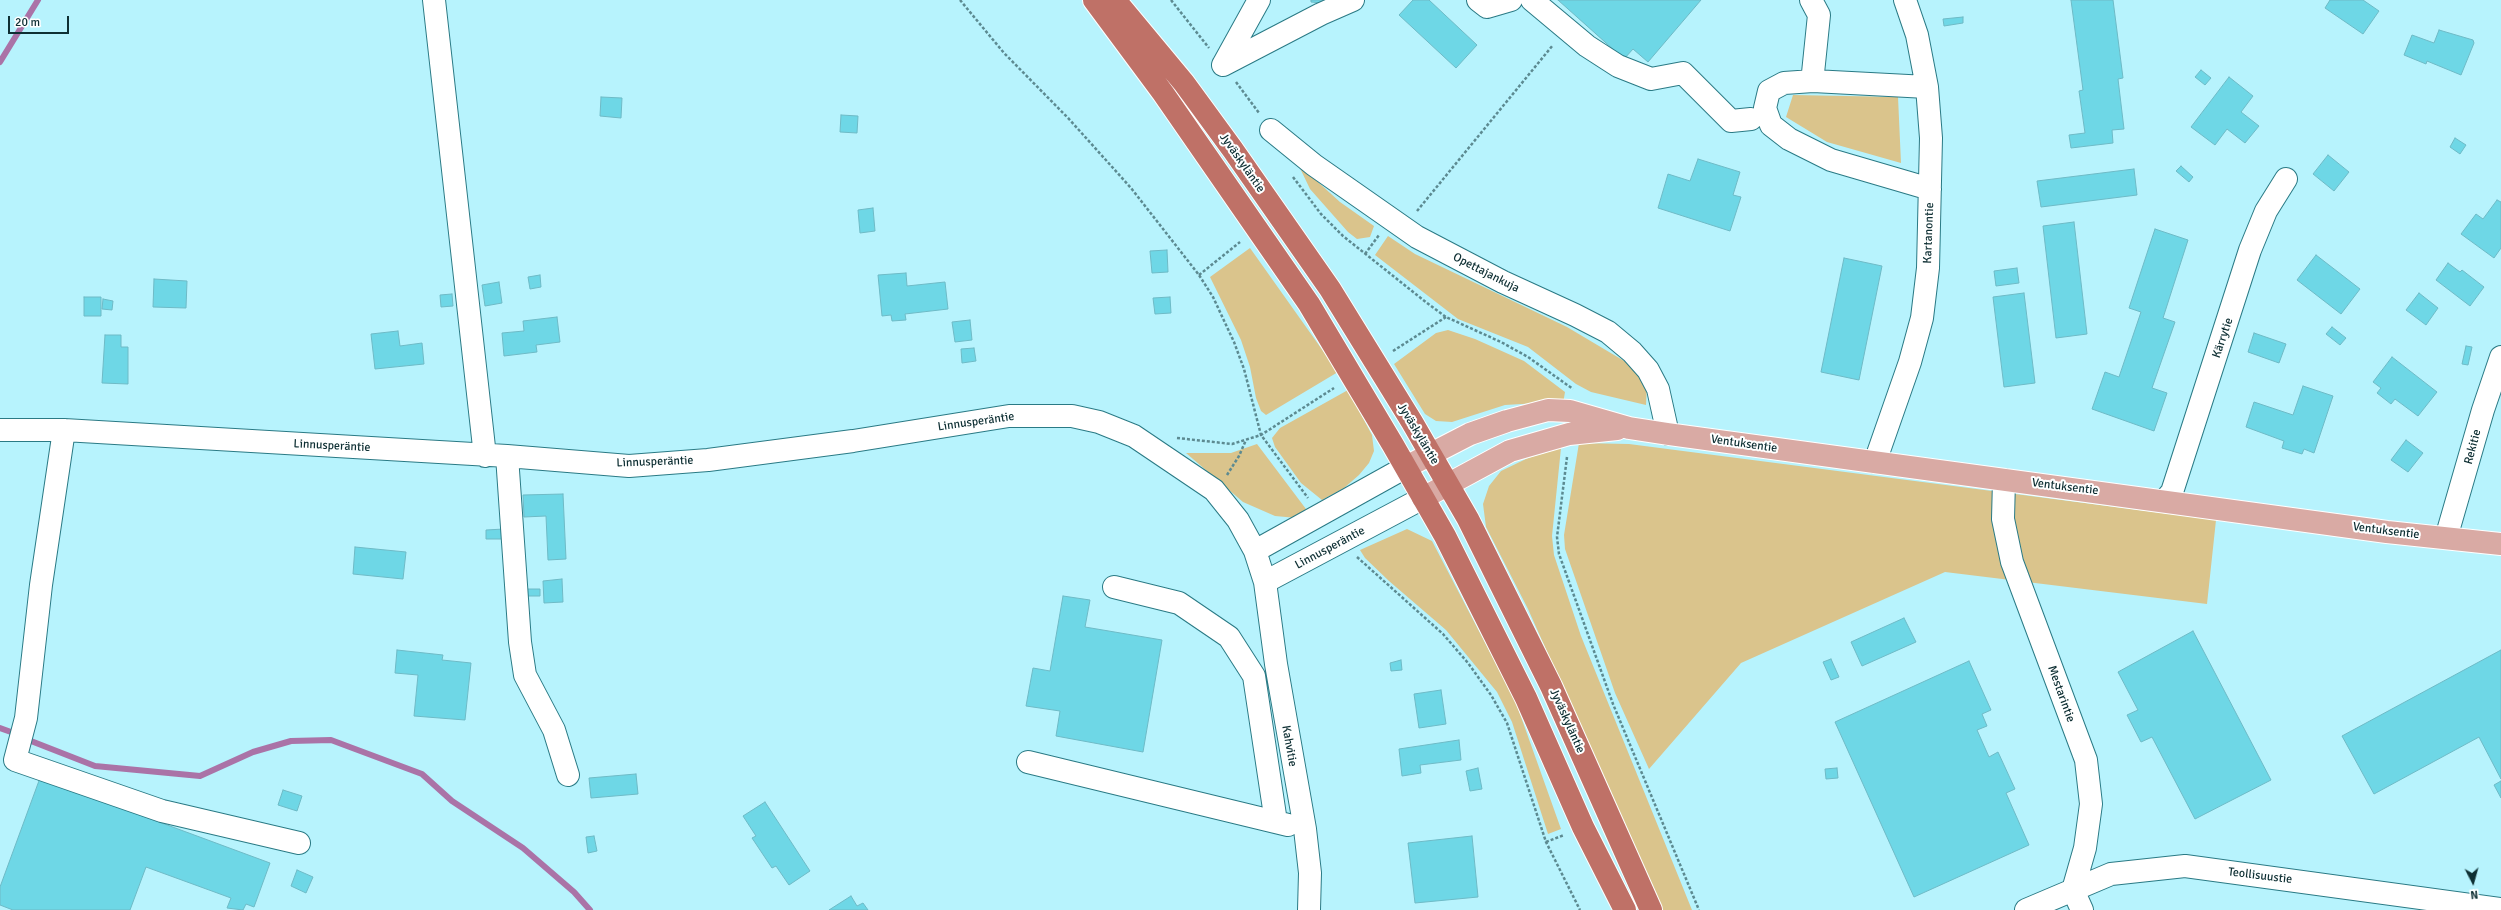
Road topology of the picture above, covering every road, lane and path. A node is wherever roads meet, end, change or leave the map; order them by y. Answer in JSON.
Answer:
{"nodes":[{"id":1,"x":434,"y":0,"type":"edge"},
{"id":2,"x":960,"y":0,"type":"edge"},
{"id":3,"x":1094,"y":0,"type":"edge"},
{"id":4,"x":1115,"y":0,"type":"edge"},
{"id":5,"x":1171,"y":0,"type":"edge"},
{"id":6,"x":1258,"y":0,"type":"edge"},
{"id":7,"x":1353,"y":0,"type":"edge"},
{"id":8,"x":1478,"y":0,"type":"edge"},
{"id":9,"x":1511,"y":0,"type":"edge"},
{"id":10,"x":1532,"y":0,"type":"edge"},
{"id":11,"x":1811,"y":0,"type":"edge"},
{"id":12,"x":1905,"y":0,"type":"edge"},
{"id":13,"x":1566,"y":29,"type":"junction"},
{"id":14,"x":1223,"y":65,"type":"junction"},
{"id":15,"x":1813,"y":72,"type":"dead end"},
{"id":16,"x":1927,"y":87,"type":"junction"},
{"id":17,"x":1751,"y":119,"type":"dead end"},
{"id":18,"x":1271,"y":130,"type":"joint"},
{"id":19,"x":1290,"y":170,"type":"dead end"},
{"id":20,"x":2286,"y":178,"type":"dead end"},
{"id":21,"x":1930,"y":189,"type":"junction"},
{"id":22,"x":1257,"y":228,"type":"junction"},
{"id":23,"x":1405,"y":228,"type":"junction"},
{"id":24,"x":1199,"y":275,"type":"junction"},
{"id":25,"x":1446,"y":317,"type":"junction"},
{"id":26,"x":1389,"y":353,"type":"dead end"},
{"id":27,"x":2501,"y":357,"type":"edge"},
{"id":28,"x":1342,"y":384,"type":"dead end"},
{"id":29,"x":1570,"y":411,"type":"junction"},
{"id":30,"x":1629,"y":428,"type":"junction"},
{"id":31,"x":0,"y":430,"type":"edge"},
{"id":32,"x":64,"y":430,"type":"junction"},
{"id":33,"x":1569,"y":434,"type":"junction"},
{"id":34,"x":1668,"y":434,"type":"junction"},
{"id":35,"x":1261,"y":435,"type":"junction"},
{"id":36,"x":1174,"y":437,"type":"dead end"},
{"id":37,"x":1246,"y":440,"type":"junction"},
{"id":38,"x":1430,"y":454,"type":"junction"},
{"id":39,"x":485,"y":456,"type":"junction"},
{"id":40,"x":507,"y":456,"type":"junction"},
{"id":41,"x":1876,"y":462,"type":"junction"},
{"id":42,"x":1406,"y":467,"type":"junction"},
{"id":43,"x":2004,"y":480,"type":"junction"},
{"id":44,"x":1448,"y":484,"type":"junction"},
{"id":45,"x":1210,"y":487,"type":"junction"},
{"id":46,"x":1423,"y":498,"type":"junction"},
{"id":47,"x":2165,"y":500,"type":"junction"},
{"id":48,"x":1322,"y":514,"type":"junction"},
{"id":49,"x":2446,"y":538,"type":"junction"},
{"id":50,"x":1342,"y":541,"type":"junction"},
{"id":51,"x":2501,"y":544,"type":"edge"},
{"id":52,"x":1256,"y":551,"type":"junction"},
{"id":53,"x":1265,"y":582,"type":"junction"},
{"id":54,"x":1114,"y":587,"type":"dead end"},
{"id":55,"x":1276,"y":664,"type":"junction"},
{"id":56,"x":1254,"y":676,"type":"junction"},
{"id":57,"x":1028,"y":762,"type":"dead end"},
{"id":58,"x":568,"y":775,"type":"dead end"},
{"id":59,"x":1276,"y":822,"type":"junction"},
{"id":60,"x":1305,"y":829,"type":"junction"},
{"id":61,"x":300,"y":843,"type":"dead end"},
{"id":62,"x":2073,"y":890,"type":"junction"},
{"id":63,"x":2501,"y":909,"type":"edge"},
{"id":64,"x":1310,"y":910,"type":"edge"},
{"id":65,"x":1580,"y":910,"type":"edge"},
{"id":66,"x":1625,"y":910,"type":"edge"},
{"id":67,"x":1651,"y":910,"type":"edge"},
{"id":68,"x":1699,"y":910,"type":"edge"},
{"id":69,"x":2026,"y":910,"type":"edge"},
{"id":70,"x":2082,"y":910,"type":"edge"}],
"edges":[{"from":1,"to":39,"type":"street"},
{"from":2,"to":24,"type":"path"},
{"from":3,"to":22,"type":"highway","name":"Jyväskyläntie"},
{"from":4,"to":38,"type":"highway","name":"Jyväskyläntie"},
{"from":5,"to":14,"type":"path"},
{"from":6,"to":14,"type":"street"},
{"from":7,"to":14,"type":"street"},
{"from":8,"to":9,"type":"street"},
{"from":10,"to":13,"type":"street"},
{"from":11,"to":15,"type":"street"},
{"from":12,"to":16,"type":"street","name":"Kartanontie"},
{"from":13,"to":17,"type":"street"},
{"from":13,"to":23,"type":"path"},
{"from":14,"to":18,"type":"path"},
{"from":16,"to":21,"type":"street","name":"Kartanontie"},
{"from":16,"to":21,"type":"street"},
{"from":18,"to":23,"type":"street","name":"Opettajankuja"},
{"from":19,"to":25,"type":"path"},
{"from":20,"to":47,"type":"street","name":"Kärrytie"},
{"from":21,"to":41,"type":"street","name":"Kartanontie"},
{"from":22,"to":24,"type":"path"},
{"from":22,"to":42,"type":"highway","name":"Jyväskyläntie"},
{"from":23,"to":34,"type":"street","name":"Opettajankuja"},
{"from":24,"to":35,"type":"path"},
{"from":25,"to":26,"type":"path"},
{"from":25,"to":29,"type":"path"},
{"from":27,"to":49,"type":"street","name":"Rekitie"},
{"from":28,"to":35,"type":"path"},
{"from":29,"to":30,"type":"main road","name":"Ventuksentie"},
{"from":29,"to":38,"type":"main road","name":"Ventuksentie"},
{"from":30,"to":33,"type":"main road","name":"Ventuksentie"},
{"from":30,"to":34,"type":"main road","name":"Ventuksentie"},
{"from":31,"to":32,"type":"street","name":"Linnusperäntie"},
{"from":32,"to":39,"type":"street","name":"Linnusperäntie"},
{"from":32,"to":61,"type":"street"},
{"from":33,"to":44,"type":"main road","name":"Ventuksentie"},
{"from":33,"to":68,"type":"path"},
{"from":34,"to":41,"type":"main road","name":"Ventuksentie"},
{"from":35,"to":37,"type":"path"},
{"from":35,"to":48,"type":"path"},
{"from":36,"to":37,"type":"path"},
{"from":37,"to":45,"type":"path"},
{"from":38,"to":42,"type":"main road","name":"Ventuksentie"},
{"from":38,"to":44,"type":"highway","name":"Jyväskyläntie"},
{"from":39,"to":40,"type":"street","name":"Linnusperäntie"},
{"from":40,"to":45,"type":"street","name":"Linnusperäntie"},
{"from":40,"to":58,"type":"street"},
{"from":41,"to":43,"type":"main road","name":"Ventuksentie"},
{"from":42,"to":46,"type":"highway","name":"Jyväskyläntie"},
{"from":42,"to":48,"type":"street"},
{"from":43,"to":47,"type":"main road","name":"Ventuksentie"},
{"from":43,"to":62,"type":"street","name":"Mestarintie"},
{"from":44,"to":46,"type":"main road","name":"Ventuksentie"},
{"from":44,"to":67,"type":"highway","name":"Jyväskyläntie"},
{"from":45,"to":52,"type":"street","name":"Linnusperäntie"},
{"from":46,"to":50,"type":"street","name":"Linnusperäntie"},
{"from":46,"to":66,"type":"highway","name":"Jyväskyläntie"},
{"from":47,"to":49,"type":"main road","name":"Ventuksentie"},
{"from":48,"to":52,"type":"street"},
{"from":49,"to":51,"type":"main road","name":"Ventuksentie"},
{"from":50,"to":53,"type":"street","name":"Linnusperäntie"},
{"from":50,"to":65,"type":"path"},
{"from":52,"to":53,"type":"street","name":"Linnusperäntie"},
{"from":53,"to":55,"type":"street","name":"Kahvitie"},
{"from":54,"to":56,"type":"street"},
{"from":55,"to":56,"type":"street"},
{"from":55,"to":60,"type":"street","name":"Kahvitie"},
{"from":56,"to":59,"type":"street"},
{"from":57,"to":59,"type":"street"},
{"from":59,"to":60,"type":"street"},
{"from":60,"to":64,"type":"street","name":"Kahvitie"},
{"from":62,"to":63,"type":"street","name":"Teollisuustie"},
{"from":62,"to":69,"type":"street","name":"Teollisuustie"},
{"from":62,"to":70,"type":"street"}]}
